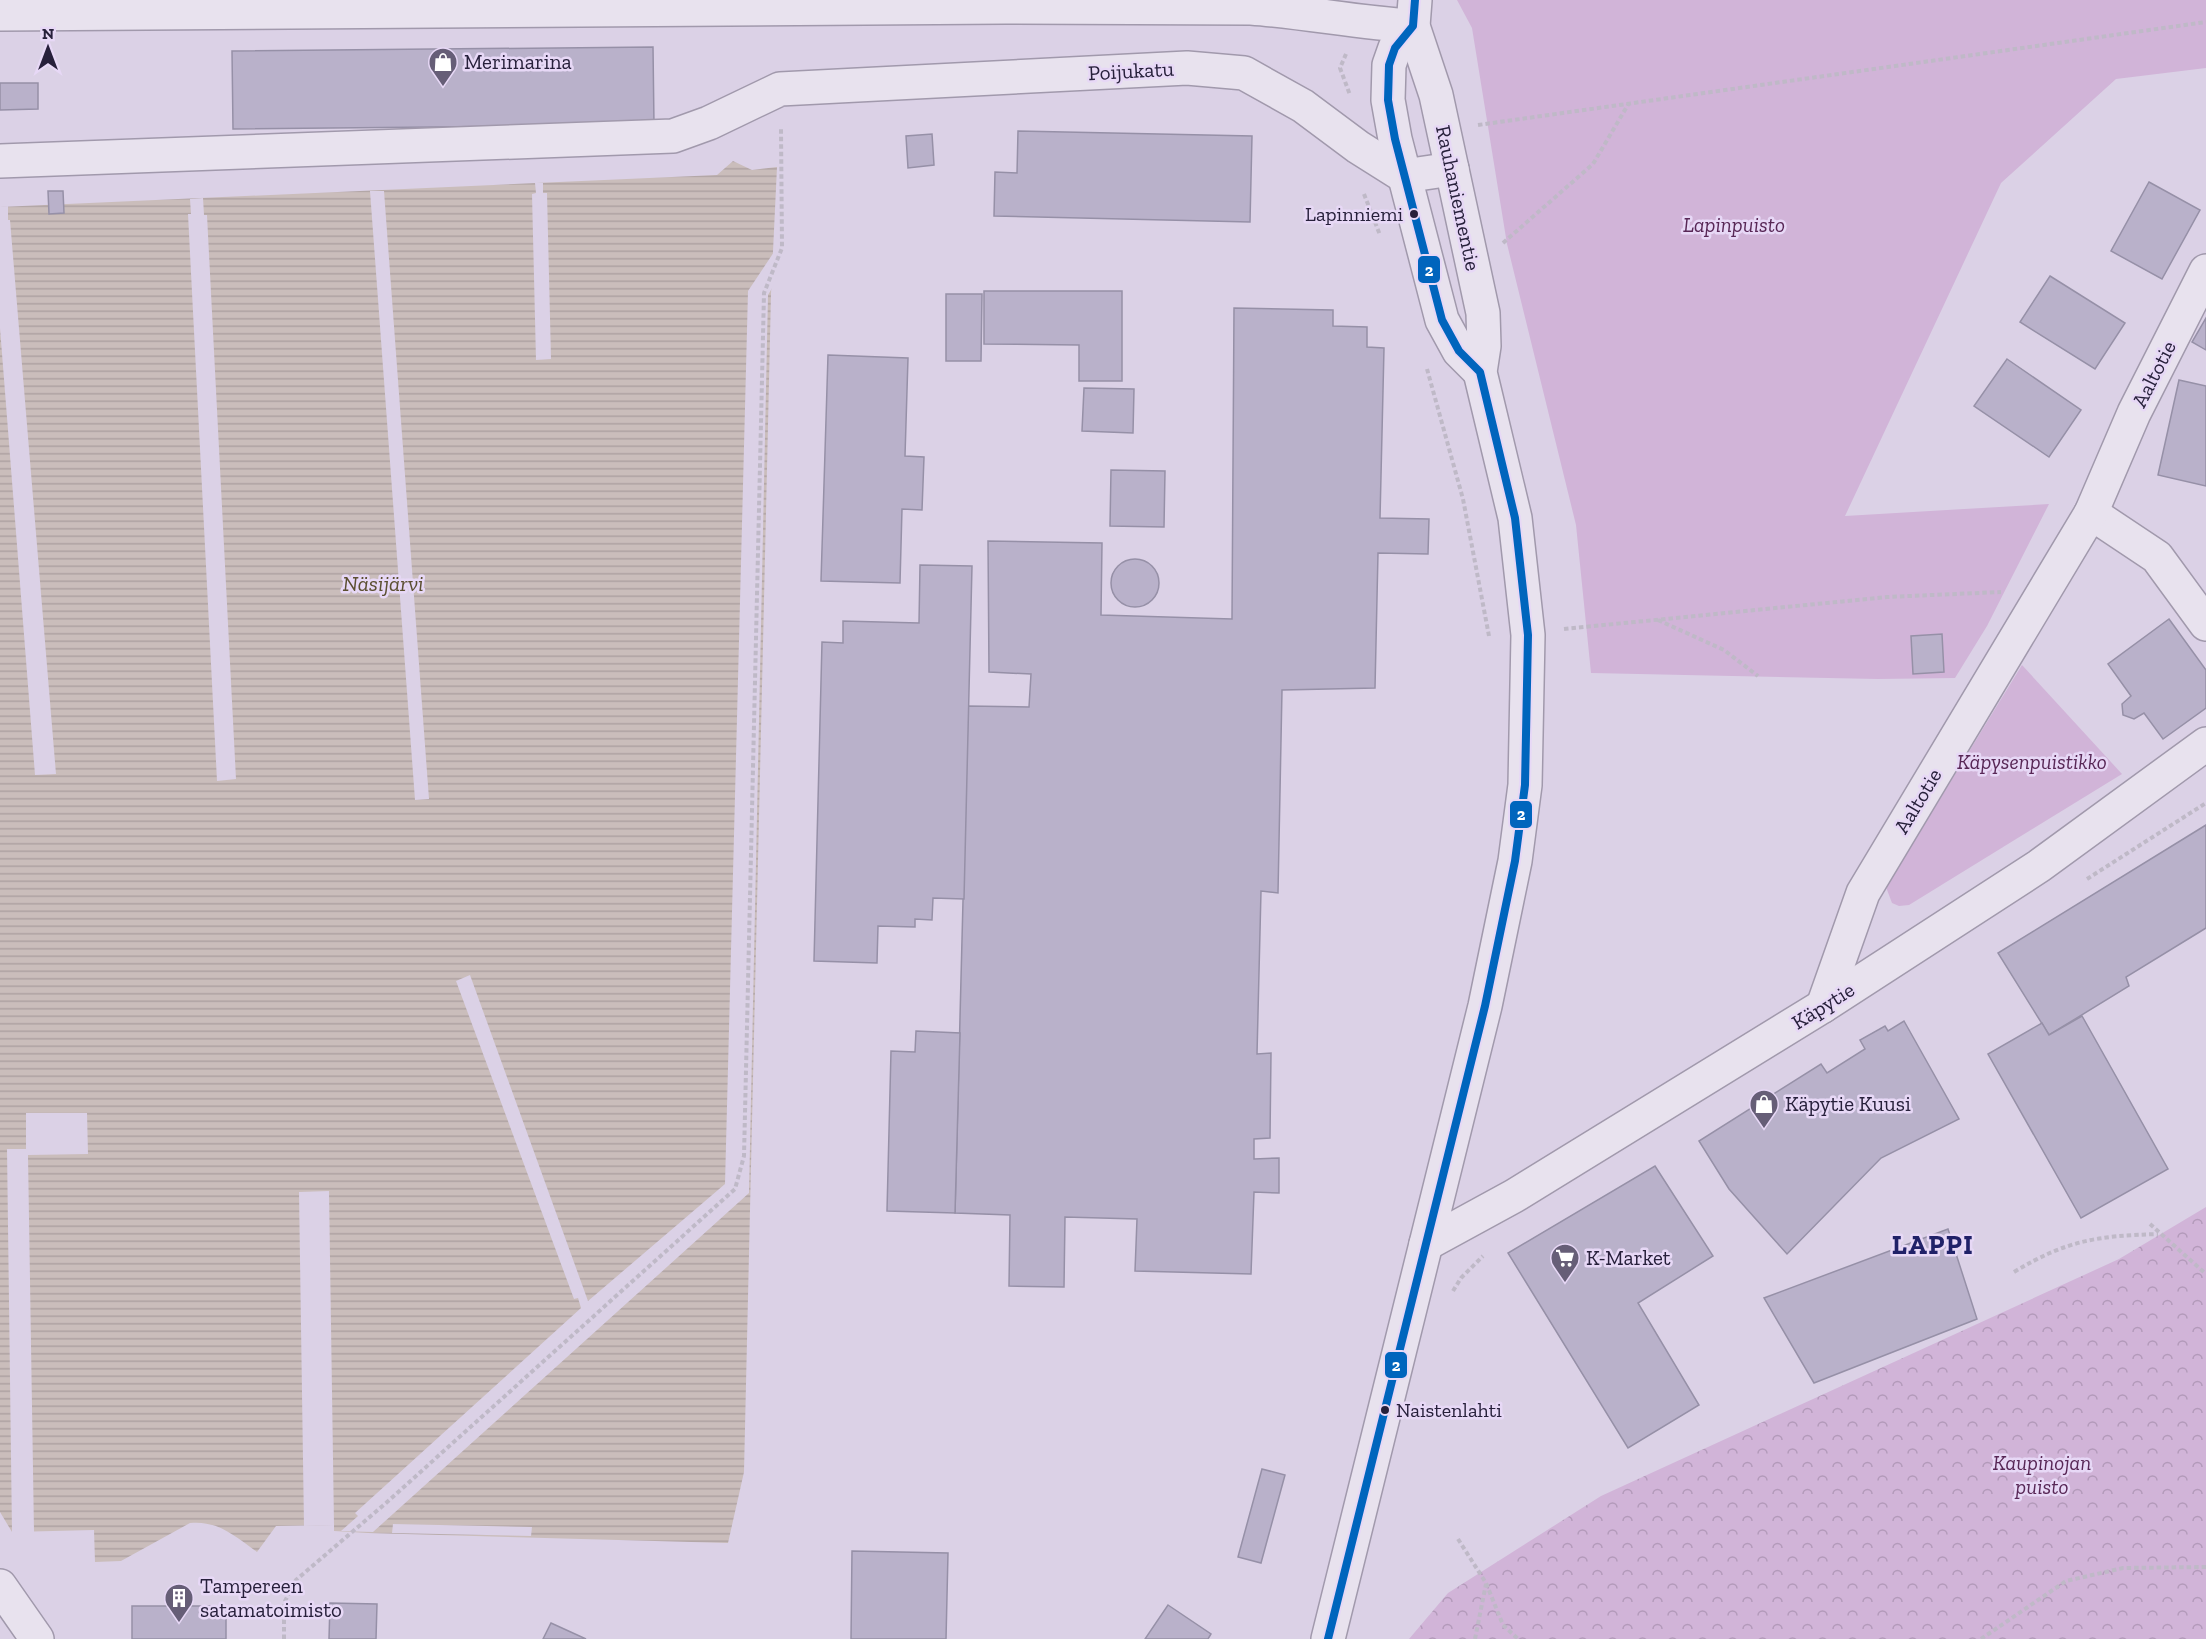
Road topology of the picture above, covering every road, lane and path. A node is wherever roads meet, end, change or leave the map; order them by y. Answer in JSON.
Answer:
{"nodes":[{"id":1,"x":1002,"y":3,"type":"edge"},
{"id":2,"x":464,"y":5,"type":"edge"},
{"id":3,"x":1414,"y":13,"type":"edge"},
{"id":4,"x":0,"y":14,"type":"edge"},
{"id":5,"x":2206,"y":22,"type":"edge"},
{"id":6,"x":1340,"y":68,"type":"dead end"},
{"id":7,"x":1629,"y":103,"type":"junction"},
{"id":8,"x":1352,"y":104,"type":"dead end"},
{"id":9,"x":1471,"y":126,"type":"dead end"},
{"id":10,"x":782,"y":144,"type":"dead end"},
{"id":11,"x":0,"y":161,"type":"edge"},
{"id":12,"x":1452,"y":170,"type":"junction"},
{"id":13,"x":1404,"y":176,"type":"junction"},
{"id":14,"x":1364,"y":194,"type":"dead end"},
{"id":15,"x":1381,"y":236,"type":"dead end"},
{"id":16,"x":1496,"y":249,"type":"dead end"},
{"id":17,"x":2206,"y":271,"type":"edge"},
{"id":18,"x":1424,"y":359,"type":"dead end"},
{"id":19,"x":1480,"y":372,"type":"junction"},
{"id":20,"x":2091,"y":513,"type":"junction"},
{"id":21,"x":2008,"y":591,"type":"dead end"},
{"id":22,"x":1657,"y":620,"type":"junction"},
{"id":23,"x":2206,"y":624,"type":"edge"},
{"id":24,"x":1557,"y":630,"type":"dead end"},
{"id":25,"x":1489,"y":637,"type":"dead end"},
{"id":26,"x":1758,"y":676,"type":"dead end"},
{"id":27,"x":2206,"y":744,"type":"edge"},
{"id":28,"x":2206,"y":803,"type":"edge"},
{"id":29,"x":2086,"y":879,"type":"dead end"},
{"id":30,"x":1823,"y":1006,"type":"junction"},
{"id":31,"x":2150,"y":1224,"type":"dead end"},
{"id":32,"x":2158,"y":1234,"type":"junction"},
{"id":33,"x":1426,"y":1244,"type":"junction"},
{"id":34,"x":1493,"y":1250,"type":"dead end"},
{"id":35,"x":2014,"y":1272,"type":"dead end"},
{"id":36,"x":2206,"y":1274,"type":"edge"},
{"id":37,"x":1449,"y":1298,"type":"dead end"},
{"id":38,"x":1458,"y":1539,"type":"dead end"},
{"id":39,"x":2206,"y":1567,"type":"edge"},
{"id":40,"x":1486,"y":1583,"type":"junction"},
{"id":41,"x":0,"y":1586,"type":"edge"},
{"id":42,"x":37,"y":1639,"type":"edge"},
{"id":43,"x":284,"y":1639,"type":"edge"},
{"id":44,"x":1328,"y":1639,"type":"edge"},
{"id":45,"x":1475,"y":1639,"type":"edge"},
{"id":46,"x":1518,"y":1639,"type":"edge"},
{"id":47,"x":1981,"y":1639,"type":"edge"}],
"edges":[{"from":1,"to":2,"type":"street"},
{"from":1,"to":3,"type":"street"},
{"from":2,"to":4,"type":"street"},
{"from":3,"to":12,"type":"street","name":"Rauhaniementie"},
{"from":3,"to":13,"type":"street","name":"Rauhaniementie"},
{"from":5,"to":7,"type":"path"},
{"from":6,"to":8,"type":"path"},
{"from":7,"to":9,"type":"path"},
{"from":7,"to":16,"type":"path"},
{"from":10,"to":43,"type":"path"},
{"from":11,"to":13,"type":"street","name":"Poijukatu"},
{"from":12,"to":13,"type":"street"},
{"from":12,"to":19,"type":"street","name":"Rauhaniementie"},
{"from":13,"to":19,"type":"street","name":"Rauhaniementie"},
{"from":14,"to":15,"type":"path"},
{"from":17,"to":20,"type":"street","name":"Aaltotie"},
{"from":18,"to":25,"type":"path"},
{"from":19,"to":33,"type":"street","name":"Rauhaniementie"},
{"from":20,"to":23,"type":"street"},
{"from":20,"to":30,"type":"street","name":"Aaltotie"},
{"from":21,"to":22,"type":"path"},
{"from":22,"to":24,"type":"path"},
{"from":22,"to":26,"type":"path"},
{"from":27,"to":30,"type":"street","name":"Käpytie"},
{"from":28,"to":29,"type":"path"},
{"from":30,"to":33,"type":"street","name":"Käpytie"},
{"from":31,"to":32,"type":"path"},
{"from":32,"to":35,"type":"path"},
{"from":32,"to":36,"type":"path"},
{"from":33,"to":44,"type":"street","name":"Rauhaniementie"},
{"from":34,"to":37,"type":"path"},
{"from":38,"to":40,"type":"path"},
{"from":39,"to":47,"type":"path"},
{"from":40,"to":45,"type":"path"},
{"from":40,"to":46,"type":"path"},
{"from":41,"to":42,"type":"street"}]}
